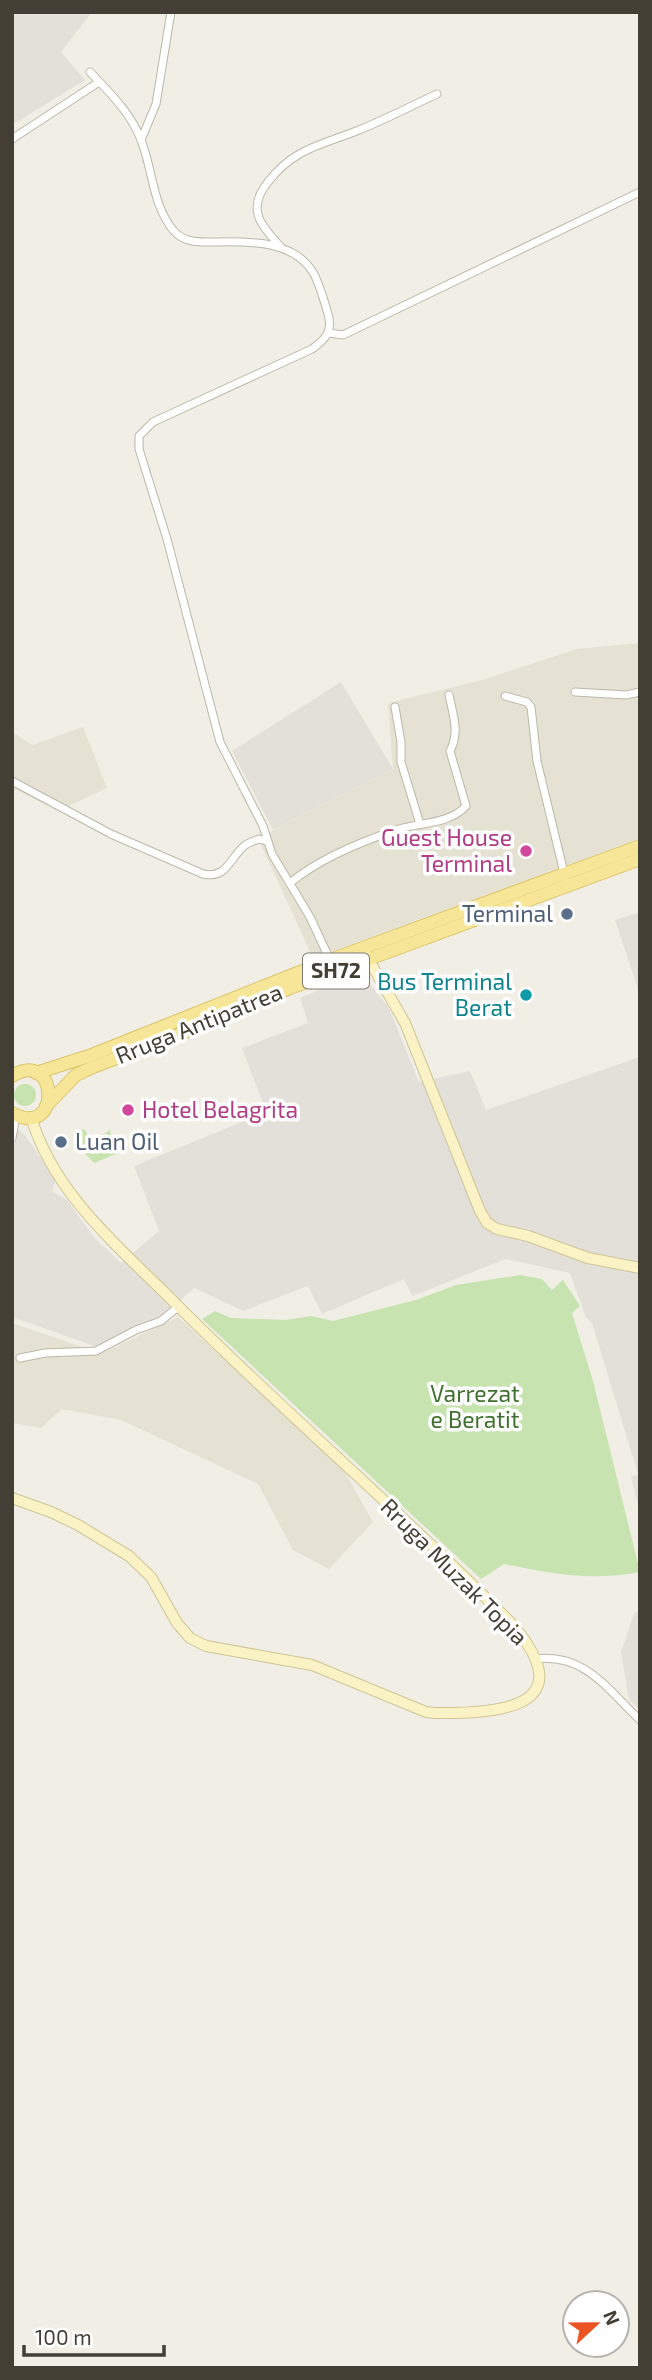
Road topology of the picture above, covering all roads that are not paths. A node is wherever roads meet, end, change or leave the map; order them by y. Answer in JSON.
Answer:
{"nodes":[{"id":1,"x":171,"y":12,"type":"edge"},
{"id":2,"x":90,"y":72,"type":"dead end"},
{"id":3,"x":99,"y":82,"type":"junction"},
{"id":4,"x":437,"y":94,"type":"dead end"},
{"id":5,"x":12,"y":139,"type":"edge"},
{"id":6,"x":141,"y":140,"type":"junction"},
{"id":7,"x":640,"y":192,"type":"edge"},
{"id":8,"x":281,"y":247,"type":"junction"},
{"id":9,"x":329,"y":333,"type":"junction"},
{"id":10,"x":575,"y":692,"type":"dead end"},
{"id":11,"x":640,"y":692,"type":"edge"},
{"id":12,"x":449,"y":695,"type":"dead end"},
{"id":13,"x":505,"y":696,"type":"dead end"},
{"id":14,"x":395,"y":707,"type":"dead end"},
{"id":15,"x":12,"y":781,"type":"edge"},
{"id":16,"x":420,"y":824,"type":"junction"},
{"id":17,"x":266,"y":841,"type":"junction"},
{"id":18,"x":640,"y":846,"type":"edge"},
{"id":19,"x":640,"y":859,"type":"edge"},
{"id":20,"x":566,"y":879,"type":"junction"},
{"id":21,"x":290,"y":883,"type":"junction"},
{"id":22,"x":366,"y":954,"type":"junction"},
{"id":23,"x":330,"y":960,"type":"junction"},
{"id":24,"x":202,"y":1018,"type":"junction"},
{"id":25,"x":36,"y":1073,"type":"junction"},
{"id":26,"x":12,"y":1075,"type":"edge"},
{"id":27,"x":46,"y":1106,"type":"junction"},
{"id":28,"x":14,"y":1114,"type":"edge"},
{"id":29,"x":31,"y":1117,"type":"junction"},
{"id":30,"x":12,"y":1138,"type":"edge"},
{"id":31,"x":640,"y":1268,"type":"edge"},
{"id":32,"x":179,"y":1306,"type":"junction"},
{"id":33,"x":20,"y":1358,"type":"dead end"},
{"id":34,"x":12,"y":1498,"type":"edge"},
{"id":35,"x":535,"y":1659,"type":"junction"},
{"id":36,"x":640,"y":1720,"type":"edge"}],
"edges":[{"from":1,"to":6,"type":"street"},
{"from":2,"to":3,"type":"street"},
{"from":3,"to":5,"type":"street"},
{"from":3,"to":6,"type":"street"},
{"from":4,"to":8,"type":"street"},
{"from":6,"to":8,"type":"street"},
{"from":7,"to":9,"type":"street"},
{"from":8,"to":9,"type":"street"},
{"from":9,"to":17,"type":"street"},
{"from":10,"to":11,"type":"street"},
{"from":12,"to":16,"type":"street"},
{"from":13,"to":20,"type":"street"},
{"from":14,"to":16,"type":"street"},
{"from":15,"to":17,"type":"street"},
{"from":16,"to":21,"type":"street"},
{"from":17,"to":21,"type":"street"},
{"from":18,"to":20,"type":"main road","name":"Rruga Antipatrea","number":"SH72"},
{"from":19,"to":20,"type":"main road","name":"Rruga Antipatrea","number":"SH72"},
{"from":20,"to":22,"type":"main road","name":"Rruga Antipatrea","number":"SH72"},
{"from":21,"to":23,"type":"street"},
{"from":22,"to":23,"type":"main road","name":"Rruga Antipatrea","number":"SH72"},
{"from":22,"to":24,"type":"main road","name":"Rruga Antipatrea","number":"SH72"},
{"from":22,"to":31,"type":"street"},
{"from":23,"to":24,"type":"main road","name":"Rruga Antipatrea","number":"SH72"},
{"from":24,"to":25,"type":"main road","name":"Rruga Antipatrea","number":"SH72"},
{"from":24,"to":27,"type":"main road","name":"Rruga Antipatrea","number":"SH72"},
{"from":25,"to":26,"type":"main road","name":"Rruga Antipatrea","number":"SH72"},
{"from":25,"to":27,"type":"main road"},
{"from":27,"to":29,"type":"main road","name":"Rruga Antipatrea","number":"SH72"},
{"from":28,"to":29,"type":"main road"},
{"from":28,"to":30,"type":"street"},
{"from":29,"to":32,"type":"street","name":"Rruga Muzak Topia"},
{"from":32,"to":33,"type":"street"},
{"from":32,"to":35,"type":"street","name":"Rruga Muzak Topia"},
{"from":34,"to":35,"type":"street","name":"Rruga Muzak Topia"},
{"from":35,"to":36,"type":"street"}]}
